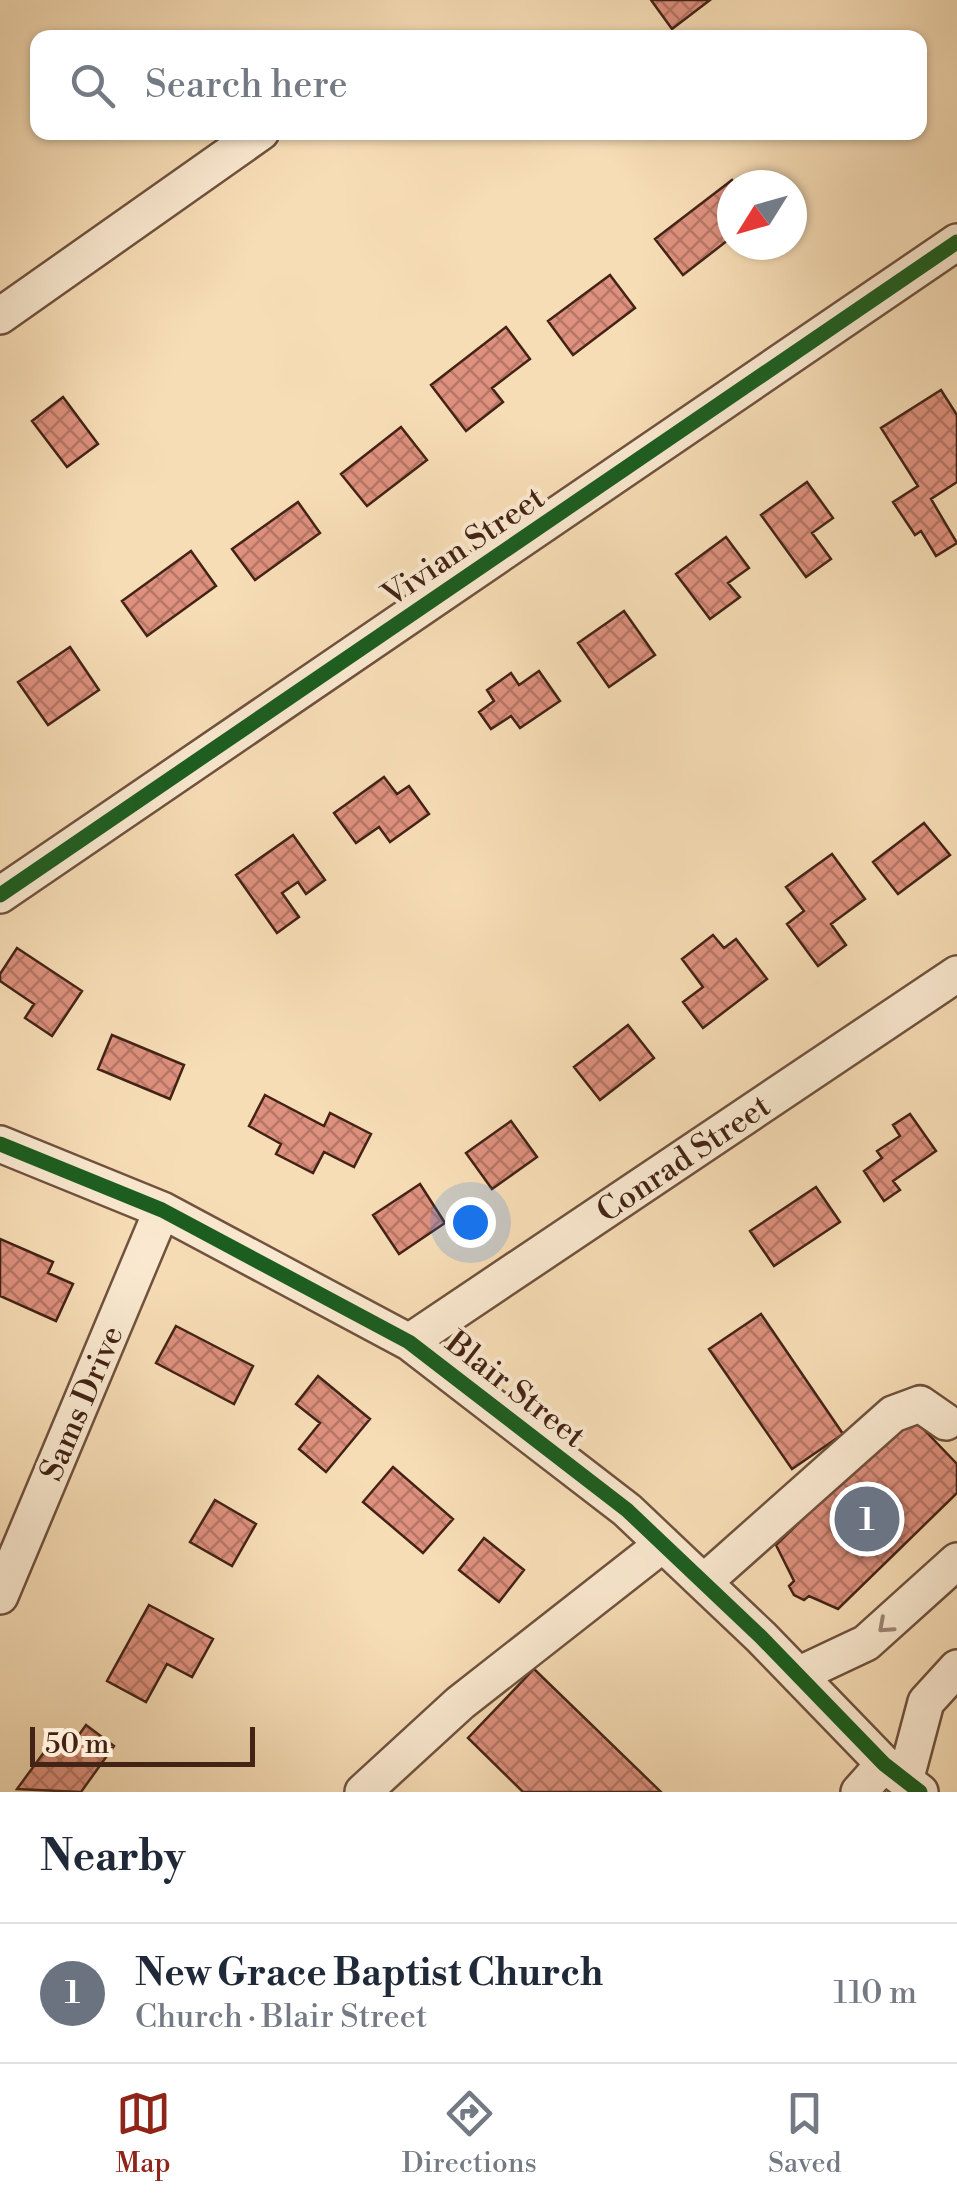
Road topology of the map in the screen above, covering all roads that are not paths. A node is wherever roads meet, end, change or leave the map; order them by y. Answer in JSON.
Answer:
{"nodes":[{"id":1,"x":250,"y":140,"type":"edge"},
{"id":2,"x":957,"y":242,"type":"edge"},
{"id":3,"x":0,"y":316,"type":"edge"},
{"id":4,"x":0,"y":895,"type":"edge"},
{"id":5,"x":957,"y":974,"type":"edge"},
{"id":6,"x":0,"y":1144,"type":"edge"},
{"id":7,"x":162,"y":1210,"type":"junction"},
{"id":8,"x":408,"y":1342,"type":"junction"},
{"id":9,"x":946,"y":1422,"type":"dead end"},
{"id":10,"x":663,"y":1544,"type":"junction"},
{"id":11,"x":957,"y":1560,"type":"edge"},
{"id":12,"x":704,"y":1582,"type":"junction"},
{"id":13,"x":0,"y":1596,"type":"edge"},
{"id":14,"x":957,"y":1668,"type":"edge"},
{"id":15,"x":798,"y":1674,"type":"junction"},
{"id":16,"x":903,"y":1779,"type":"edge"},
{"id":17,"x":362,"y":1792,"type":"edge"},
{"id":18,"x":859,"y":1792,"type":"edge"}],
"edges":[{"from":1,"to":3,"type":"street"},
{"from":2,"to":4,"type":"street","name":"Vivian Street"},
{"from":5,"to":8,"type":"street","name":"Conrad Street"},
{"from":6,"to":7,"type":"street","name":"Blair Street"},
{"from":7,"to":8,"type":"street","name":"Blair Street"},
{"from":7,"to":13,"type":"street","name":"Sams Drive"},
{"from":8,"to":10,"type":"street","name":"Blair Street"},
{"from":9,"to":12,"type":"street"},
{"from":10,"to":12,"type":"street","name":"Blair Street"},
{"from":10,"to":17,"type":"street"},
{"from":11,"to":15,"type":"street","one_way":true},
{"from":12,"to":15,"type":"street","name":"Blair Street"},
{"from":14,"to":16,"type":"street"},
{"from":15,"to":16,"type":"street","name":"Blair Street"},
{"from":16,"to":18,"type":"street"}]}
